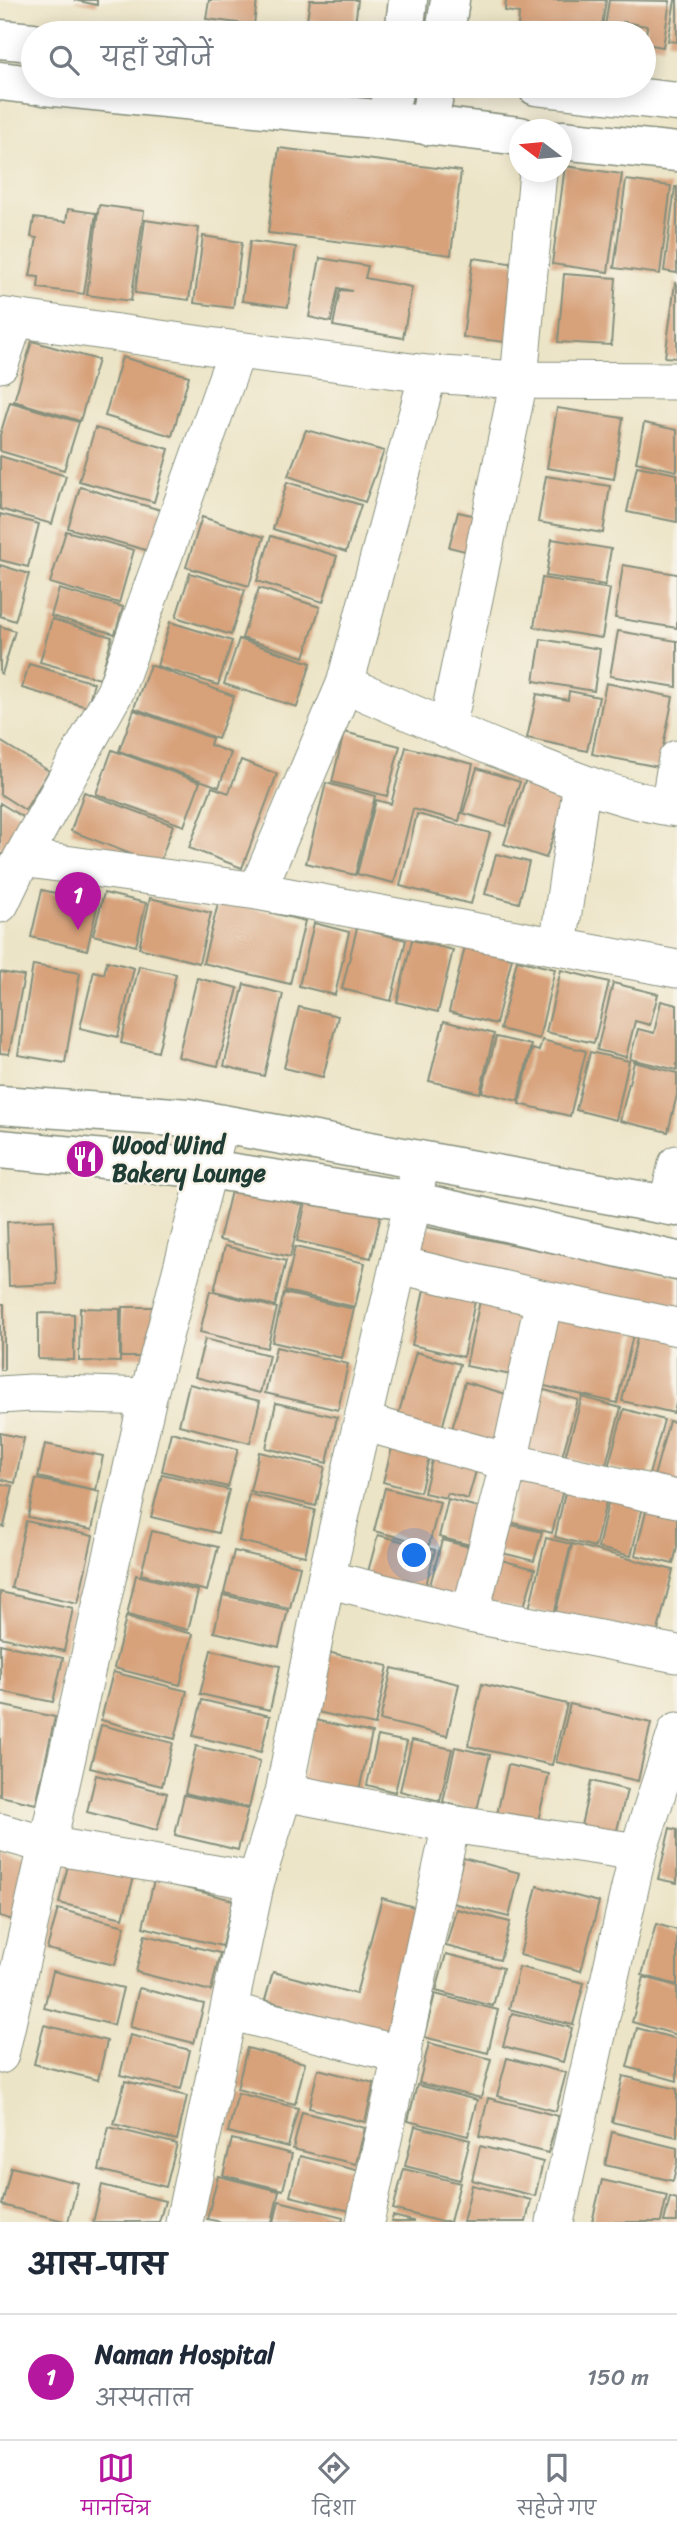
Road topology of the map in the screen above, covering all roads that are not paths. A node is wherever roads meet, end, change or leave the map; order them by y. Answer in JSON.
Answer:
{"nodes":[{"id":1,"x":408,"y":0,"type":"edge"},
{"id":2,"x":450,"y":0,"type":"edge"},
{"id":3,"x":405,"y":21,"type":"edge"},
{"id":4,"x":447,"y":21,"type":"edge"},
{"id":5,"x":0,"y":39,"type":"edge"},
{"id":6,"x":21,"y":41,"type":"edge"},
{"id":7,"x":0,"y":81,"type":"edge"},
{"id":8,"x":21,"y":84,"type":"edge"},
{"id":9,"x":289,"y":98,"type":"edge"},
{"id":10,"x":434,"y":98,"type":"edge"},
{"id":11,"x":642,"y":98,"type":"edge"},
{"id":12,"x":677,"y":102,"type":"edge"},
{"id":13,"x":391,"y":103,"type":"edge"},
{"id":14,"x":428,"y":126,"type":"junction"},
{"id":15,"x":509,"y":135,"type":"edge"},
{"id":16,"x":572,"y":142,"type":"edge"},
{"id":17,"x":677,"y":152,"type":"edge"},
{"id":18,"x":537,"y":182,"type":"edge"},
{"id":19,"x":7,"y":318,"type":"edge"},
{"id":20,"x":237,"y":350,"type":"junction"},
{"id":21,"x":0,"y":364,"type":"edge"},
{"id":22,"x":428,"y":374,"type":"junction"},
{"id":23,"x":519,"y":380,"type":"junction"},
{"id":24,"x":677,"y":381,"type":"edge"},
{"id":25,"x":345,"y":684,"type":"junction"},
{"id":26,"x":447,"y":729,"type":"junction"},
{"id":27,"x":677,"y":759,"type":"edge"},
{"id":28,"x":583,"y":783,"type":"junction"},
{"id":29,"x":673,"y":808,"type":"edge"},
{"id":30,"x":22,"y":859,"type":"junction"},
{"id":31,"x":257,"y":891,"type":"junction"},
{"id":32,"x":0,"y":904,"type":"edge"},
{"id":33,"x":558,"y":946,"type":"junction"},
{"id":34,"x":677,"y":968,"type":"edge"},
{"id":35,"x":0,"y":1105,"type":"edge"},
{"id":36,"x":220,"y":1124,"type":"junction"},
{"id":37,"x":0,"y":1149,"type":"edge"},
{"id":38,"x":421,"y":1160,"type":"junction"},
{"id":39,"x":677,"y":1164,"type":"edge"},
{"id":40,"x":209,"y":1169,"type":"junction"},
{"id":41,"x":414,"y":1202,"type":"junction"},
{"id":42,"x":672,"y":1206,"type":"edge"},
{"id":43,"x":677,"y":1261,"type":"edge"},
{"id":44,"x":399,"y":1265,"type":"junction"},
{"id":45,"x":544,"y":1299,"type":"junction"},
{"id":46,"x":677,"y":1327,"type":"edge"},
{"id":47,"x":0,"y":1395,"type":"edge"},
{"id":48,"x":148,"y":1397,"type":"junction"},
{"id":49,"x":362,"y":1422,"type":"junction"},
{"id":50,"x":509,"y":1462,"type":"junction"},
{"id":51,"x":677,"y":1499,"type":"edge"},
{"id":52,"x":326,"y":1579,"type":"junction"},
{"id":53,"x":470,"y":1614,"type":"junction"},
{"id":54,"x":677,"y":1654,"type":"edge"},
{"id":55,"x":677,"y":1731,"type":"edge"},
{"id":56,"x":284,"y":1792,"type":"junction"},
{"id":57,"x":451,"y":1824,"type":"junction"},
{"id":58,"x":0,"y":1832,"type":"edge"},
{"id":59,"x":47,"y":1845,"type":"junction"},
{"id":60,"x":638,"y":1852,"type":"junction"},
{"id":61,"x":256,"y":1881,"type":"junction"},
{"id":62,"x":229,"y":2011,"type":"junction"},
{"id":63,"x":2,"y":2035,"type":"edge"},
{"id":64,"x":403,"y":2055,"type":"junction"},
{"id":65,"x":184,"y":2222,"type":"edge"},
{"id":66,"x":365,"y":2222,"type":"edge"},
{"id":67,"x":555,"y":2222,"type":"edge"}],
"edges":[{"from":1,"to":3,"type":"street"},
{"from":2,"to":4,"type":"street"},
{"from":5,"to":6,"type":"street"},
{"from":7,"to":8,"type":"street"},
{"from":9,"to":13,"type":"street"},
{"from":10,"to":14,"type":"street"},
{"from":11,"to":12,"type":"street"},
{"from":13,"to":14,"type":"street"},
{"from":14,"to":15,"type":"street"},
{"from":16,"to":17,"type":"street"},
{"from":18,"to":23,"type":"street"},
{"from":19,"to":20,"type":"street"},
{"from":19,"to":21,"type":"street"},
{"from":20,"to":22,"type":"street"},
{"from":20,"to":30,"type":"street"},
{"from":22,"to":23,"type":"street"},
{"from":22,"to":25,"type":"street"},
{"from":23,"to":24,"type":"street"},
{"from":23,"to":26,"type":"street"},
{"from":25,"to":26,"type":"street"},
{"from":25,"to":31,"type":"street"},
{"from":26,"to":28,"type":"street"},
{"from":27,"to":29,"type":"street"},
{"from":28,"to":29,"type":"street"},
{"from":28,"to":33,"type":"street"},
{"from":30,"to":31,"type":"street"},
{"from":30,"to":32,"type":"street"},
{"from":31,"to":33,"type":"street"},
{"from":33,"to":34,"type":"street"},
{"from":35,"to":36,"type":"street"},
{"from":36,"to":38,"type":"street"},
{"from":36,"to":40,"type":"street"},
{"from":37,"to":40,"type":"street"},
{"from":38,"to":41,"type":"street"},
{"from":38,"to":42,"type":"street"},
{"from":39,"to":42,"type":"street"},
{"from":40,"to":41,"type":"street"},
{"from":40,"to":48,"type":"street"},
{"from":41,"to":43,"type":"street"},
{"from":41,"to":44,"type":"street"},
{"from":44,"to":45,"type":"street"},
{"from":44,"to":49,"type":"street"},
{"from":45,"to":46,"type":"street"},
{"from":45,"to":50,"type":"street"},
{"from":47,"to":48,"type":"street"},
{"from":48,"to":59,"type":"street"},
{"from":49,"to":50,"type":"street"},
{"from":49,"to":52,"type":"street"},
{"from":50,"to":51,"type":"street"},
{"from":50,"to":53,"type":"street"},
{"from":52,"to":53,"type":"street"},
{"from":52,"to":56,"type":"street"},
{"from":53,"to":54,"type":"street"},
{"from":55,"to":60,"type":"street"},
{"from":56,"to":57,"type":"street"},
{"from":56,"to":61,"type":"street"},
{"from":57,"to":60,"type":"street"},
{"from":57,"to":64,"type":"street"},
{"from":58,"to":59,"type":"street"},
{"from":59,"to":61,"type":"street"},
{"from":59,"to":63,"type":"street"},
{"from":60,"to":67,"type":"street"},
{"from":61,"to":62,"type":"street"},
{"from":62,"to":64,"type":"street"},
{"from":62,"to":65,"type":"street"},
{"from":64,"to":66,"type":"street"}]}
